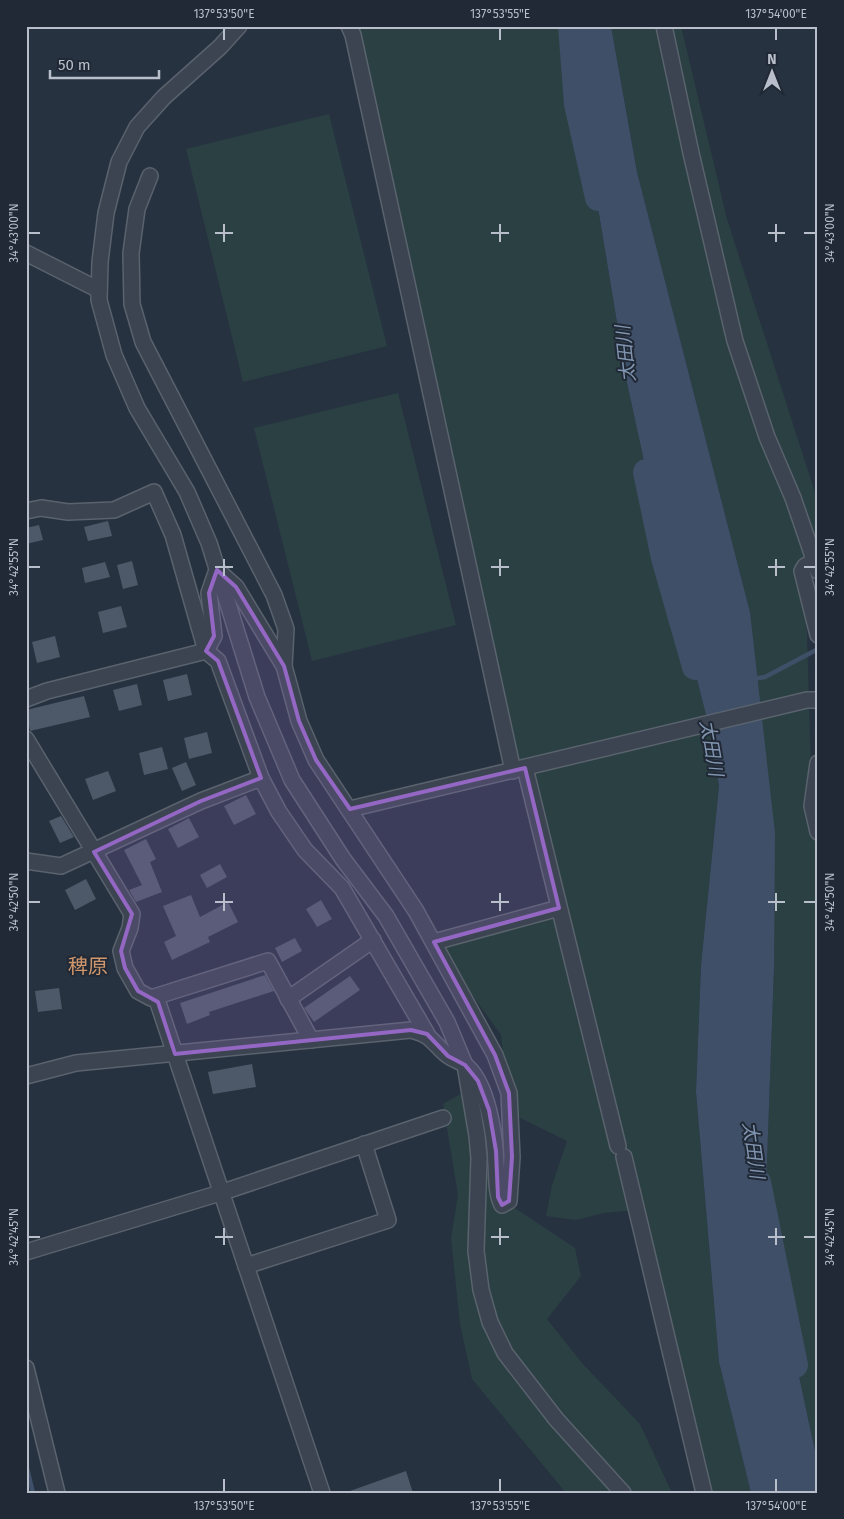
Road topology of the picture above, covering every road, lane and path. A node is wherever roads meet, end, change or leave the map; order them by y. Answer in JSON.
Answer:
{"nodes":[{"id":1,"x":239,"y":26,"type":"edge"},
{"id":2,"x":349,"y":26,"type":"edge"},
{"id":3,"x":664,"y":26,"type":"edge"},
{"id":4,"x":150,"y":176,"type":"dead end"},
{"id":5,"x":26,"y":253,"type":"edge"},
{"id":6,"x":99,"y":290,"type":"junction"},
{"id":7,"x":26,"y":511,"type":"edge"},
{"id":8,"x":817,"y":565,"type":"edge"},
{"id":9,"x":216,"y":570,"type":"junction"},
{"id":10,"x":818,"y":635,"type":"edge"},
{"id":11,"x":206,"y":651,"type":"junction"},
{"id":12,"x":284,"y":666,"type":"junction"},
{"id":13,"x":26,"y":699,"type":"edge"},
{"id":14,"x":812,"y":700,"type":"edge"},
{"id":15,"x":26,"y":739,"type":"edge"},
{"id":16,"x":818,"y":763,"type":"edge"},
{"id":17,"x":524,"y":768,"type":"junction"},
{"id":18,"x":261,"y":778,"type":"junction"},
{"id":19,"x":350,"y":809,"type":"junction"},
{"id":20,"x":818,"y":832,"type":"edge"},
{"id":21,"x":94,"y":852,"type":"junction"},
{"id":22,"x":26,"y":861,"type":"edge"},
{"id":23,"x":559,"y":908,"type":"junction"},
{"id":24,"x":373,"y":940,"type":"junction"},
{"id":25,"x":434,"y":942,"type":"junction"},
{"id":26,"x":156,"y":997,"type":"junction"},
{"id":27,"x":288,"y":999,"type":"junction"},
{"id":28,"x":427,"y":1034,"type":"junction"},
{"id":29,"x":311,"y":1040,"type":"junction"},
{"id":30,"x":175,"y":1054,"type":"junction"},
{"id":31,"x":465,"y":1065,"type":"junction"},
{"id":32,"x":26,"y":1076,"type":"edge"},
{"id":33,"x":443,"y":1118,"type":"dead end"},
{"id":34,"x":364,"y":1144,"type":"junction"},
{"id":35,"x":220,"y":1192,"type":"junction"},
{"id":36,"x":26,"y":1252,"type":"edge"},
{"id":37,"x":246,"y":1266,"type":"junction"},
{"id":38,"x":26,"y":1368,"type":"edge"},
{"id":39,"x":57,"y":1493,"type":"edge"},
{"id":40,"x":322,"y":1493,"type":"edge"},
{"id":41,"x":623,"y":1493,"type":"edge"},
{"id":42,"x":704,"y":1493,"type":"edge"}],
"edges":[{"from":1,"to":6,"type":"street"},
{"from":2,"to":17,"type":"street"},
{"from":3,"to":8,"type":"street"},
{"from":4,"to":12,"type":"street"},
{"from":5,"to":6,"type":"street"},
{"from":6,"to":9,"type":"street"},
{"from":7,"to":11,"type":"street"},
{"from":8,"to":10,"type":"street"},
{"from":9,"to":11,"type":"street"},
{"from":9,"to":12,"type":"street"},
{"from":9,"to":31,"type":"street"},
{"from":11,"to":13,"type":"street"},
{"from":11,"to":18,"type":"street"},
{"from":12,"to":19,"type":"street"},
{"from":14,"to":17,"type":"street"},
{"from":15,"to":21,"type":"street"},
{"from":16,"to":20,"type":"street"},
{"from":17,"to":19,"type":"street"},
{"from":17,"to":23,"type":"street"},
{"from":18,"to":21,"type":"street"},
{"from":18,"to":24,"type":"street"},
{"from":19,"to":25,"type":"street"},
{"from":21,"to":22,"type":"street"},
{"from":21,"to":26,"type":"street"},
{"from":23,"to":25,"type":"street"},
{"from":23,"to":42,"type":"street"},
{"from":24,"to":27,"type":"street"},
{"from":24,"to":28,"type":"street"},
{"from":25,"to":31,"type":"street"},
{"from":26,"to":27,"type":"street"},
{"from":26,"to":30,"type":"street"},
{"from":27,"to":29,"type":"street"},
{"from":28,"to":29,"type":"street"},
{"from":28,"to":31,"type":"street"},
{"from":29,"to":30,"type":"street"},
{"from":30,"to":32,"type":"street"},
{"from":30,"to":35,"type":"street"},
{"from":31,"to":41,"type":"street"},
{"from":33,"to":34,"type":"street"},
{"from":34,"to":35,"type":"street"},
{"from":34,"to":37,"type":"street"},
{"from":35,"to":36,"type":"street"},
{"from":35,"to":37,"type":"street"},
{"from":37,"to":40,"type":"street"},
{"from":38,"to":39,"type":"street"}]}
